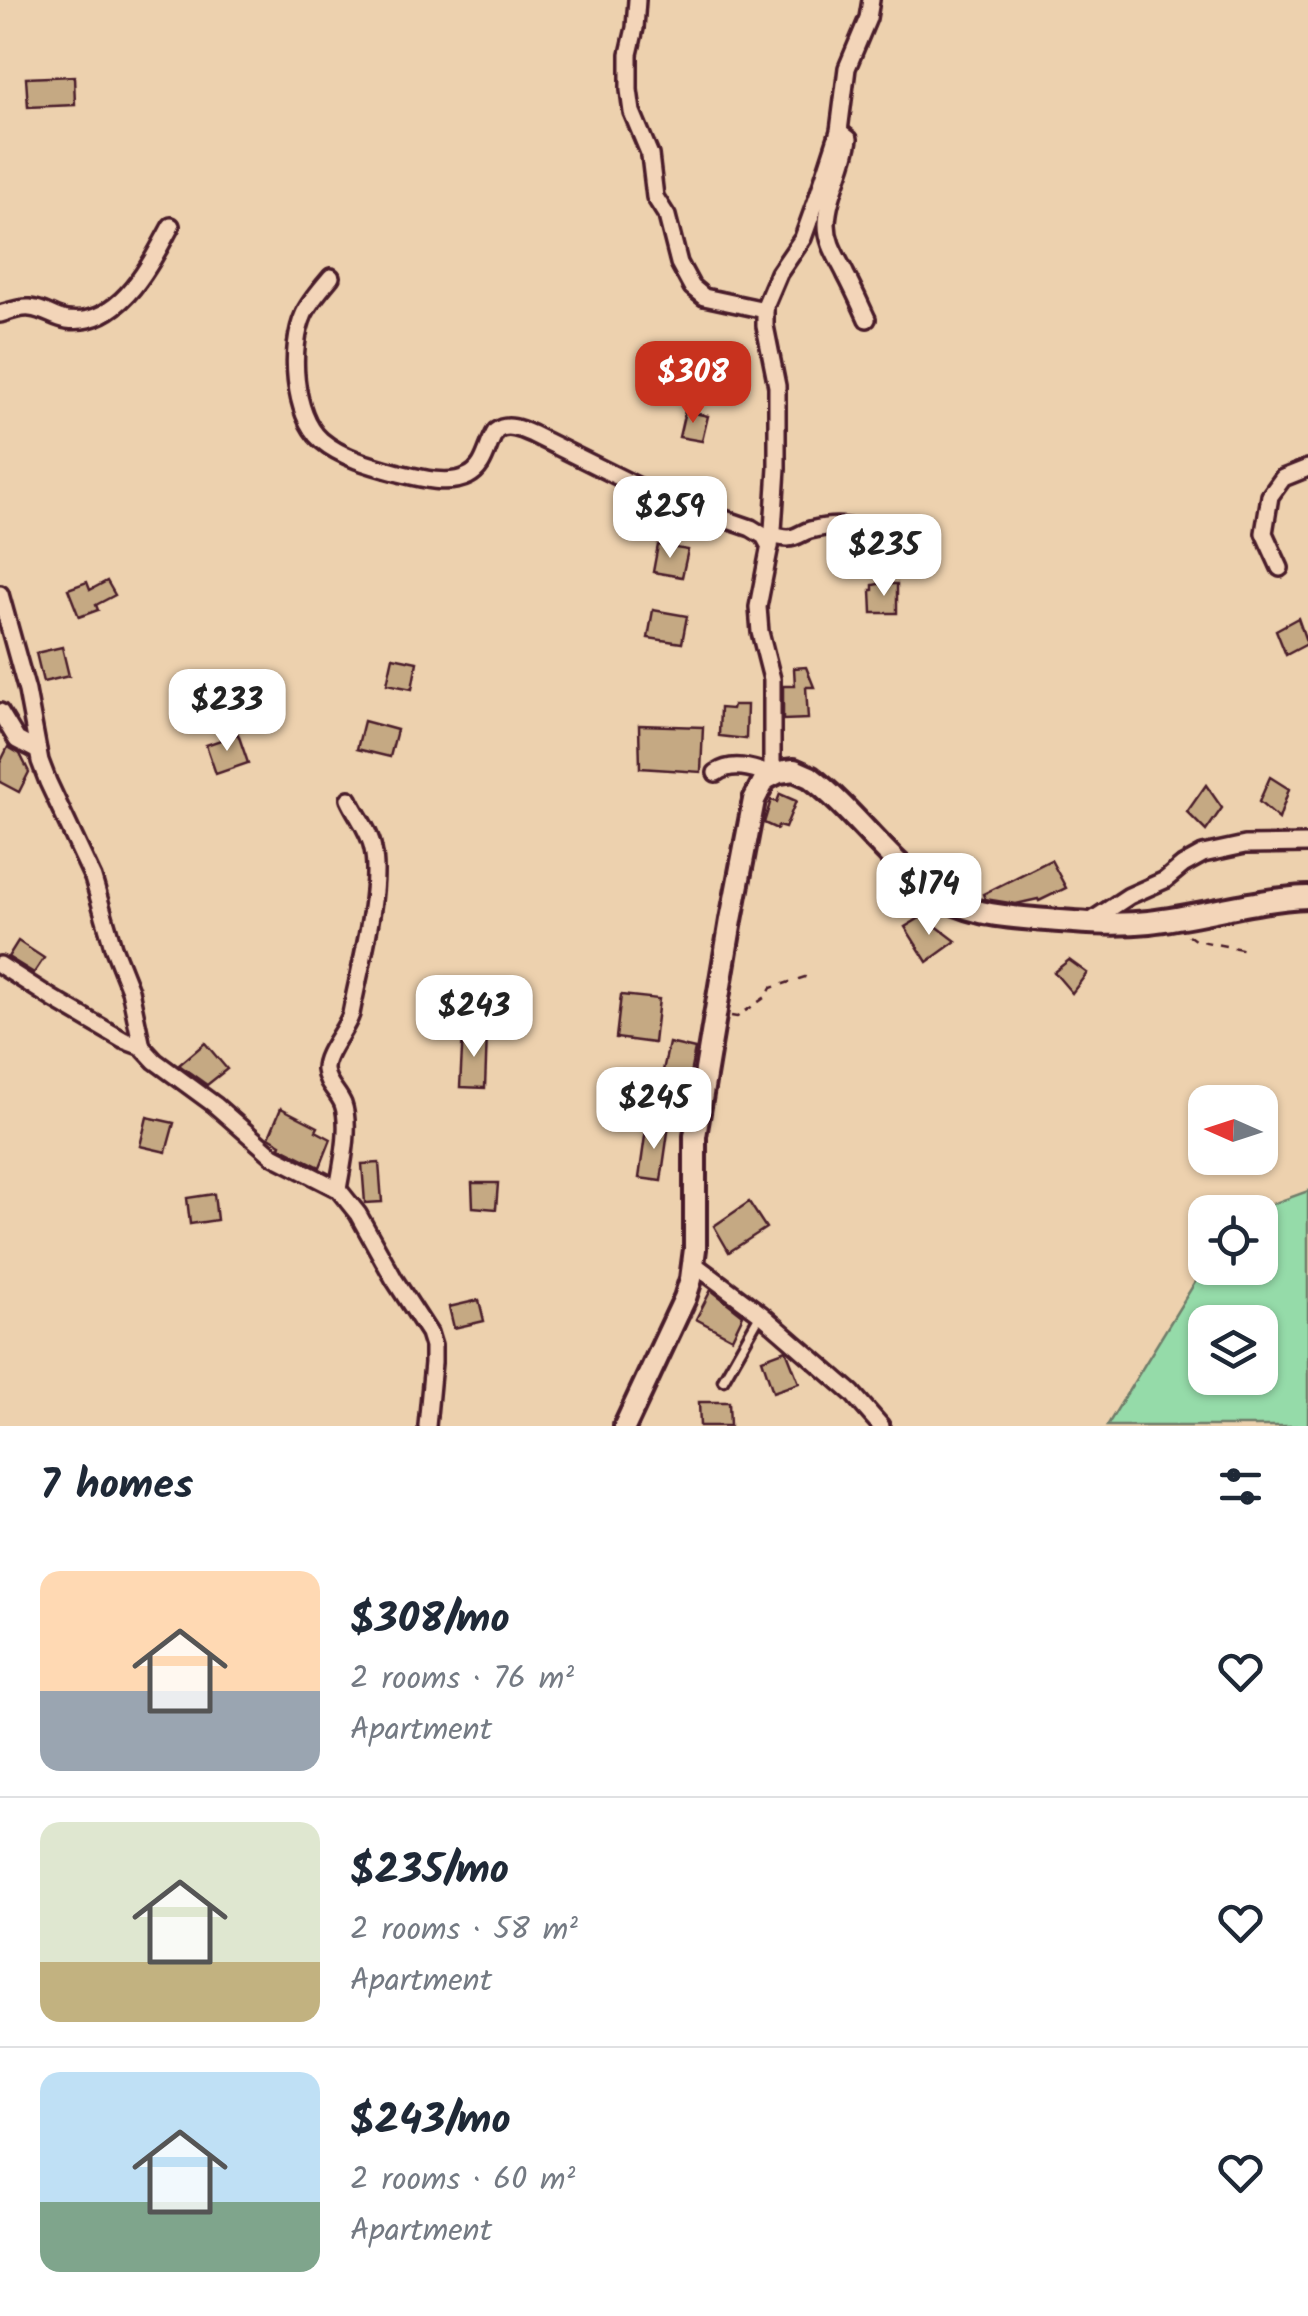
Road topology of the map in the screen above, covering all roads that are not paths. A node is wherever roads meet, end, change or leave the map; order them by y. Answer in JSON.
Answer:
{"nodes":[{"id":1,"x":637,"y":0,"type":"edge"},
{"id":2,"x":871,"y":0,"type":"edge"},
{"id":3,"x":839,"y":131,"type":"junction"},
{"id":4,"x":171,"y":226,"type":"dead end"},
{"id":5,"x":331,"y":276,"type":"dead end"},
{"id":6,"x":764,"y":310,"type":"junction"},
{"id":7,"x":0,"y":314,"type":"edge"},
{"id":8,"x":866,"y":319,"type":"dead end"},
{"id":9,"x":1308,"y":468,"type":"edge"},
{"id":10,"x":771,"y":541,"type":"junction"},
{"id":11,"x":872,"y":564,"type":"dead end"},
{"id":12,"x":1280,"y":568,"type":"dead end"},
{"id":13,"x":0,"y":594,"type":"edge"},
{"id":14,"x":0,"y":712,"type":"edge"},
{"id":15,"x":38,"y":751,"type":"junction"},
{"id":16,"x":716,"y":773,"type":"dead end"},
{"id":17,"x":772,"y":775,"type":"junction"},
{"id":18,"x":349,"y":799,"type":"dead end"},
{"id":19,"x":1308,"y":844,"type":"edge"},
{"id":20,"x":1308,"y":897,"type":"edge"},
{"id":21,"x":1088,"y":923,"type":"junction"},
{"id":22,"x":0,"y":965,"type":"edge"},
{"id":23,"x":142,"y":1047,"type":"junction"},
{"id":24,"x":338,"y":1189,"type":"junction"},
{"id":25,"x":694,"y":1264,"type":"junction"},
{"id":26,"x":761,"y":1314,"type":"junction"},
{"id":27,"x":722,"y":1380,"type":"dead end"},
{"id":28,"x":427,"y":1426,"type":"edge"},
{"id":29,"x":625,"y":1426,"type":"edge"},
{"id":30,"x":881,"y":1426,"type":"edge"}],
"edges":[{"from":1,"to":6,"type":"street"},
{"from":2,"to":3,"type":"street"},
{"from":3,"to":6,"type":"street"},
{"from":3,"to":8,"type":"street"},
{"from":4,"to":7,"type":"street"},
{"from":5,"to":10,"type":"street"},
{"from":6,"to":10,"type":"street"},
{"from":9,"to":12,"type":"street"},
{"from":10,"to":11,"type":"street"},
{"from":10,"to":17,"type":"street"},
{"from":13,"to":15,"type":"street"},
{"from":14,"to":15,"type":"street"},
{"from":15,"to":23,"type":"street"},
{"from":16,"to":17,"type":"street"},
{"from":17,"to":21,"type":"street"},
{"from":17,"to":25,"type":"street"},
{"from":18,"to":24,"type":"street"},
{"from":19,"to":21,"type":"street"},
{"from":20,"to":21,"type":"street"},
{"from":22,"to":23,"type":"street"},
{"from":23,"to":24,"type":"street"},
{"from":24,"to":28,"type":"street"},
{"from":25,"to":26,"type":"street"},
{"from":25,"to":29,"type":"street"},
{"from":26,"to":27,"type":"lane"},
{"from":26,"to":30,"type":"street"}]}
